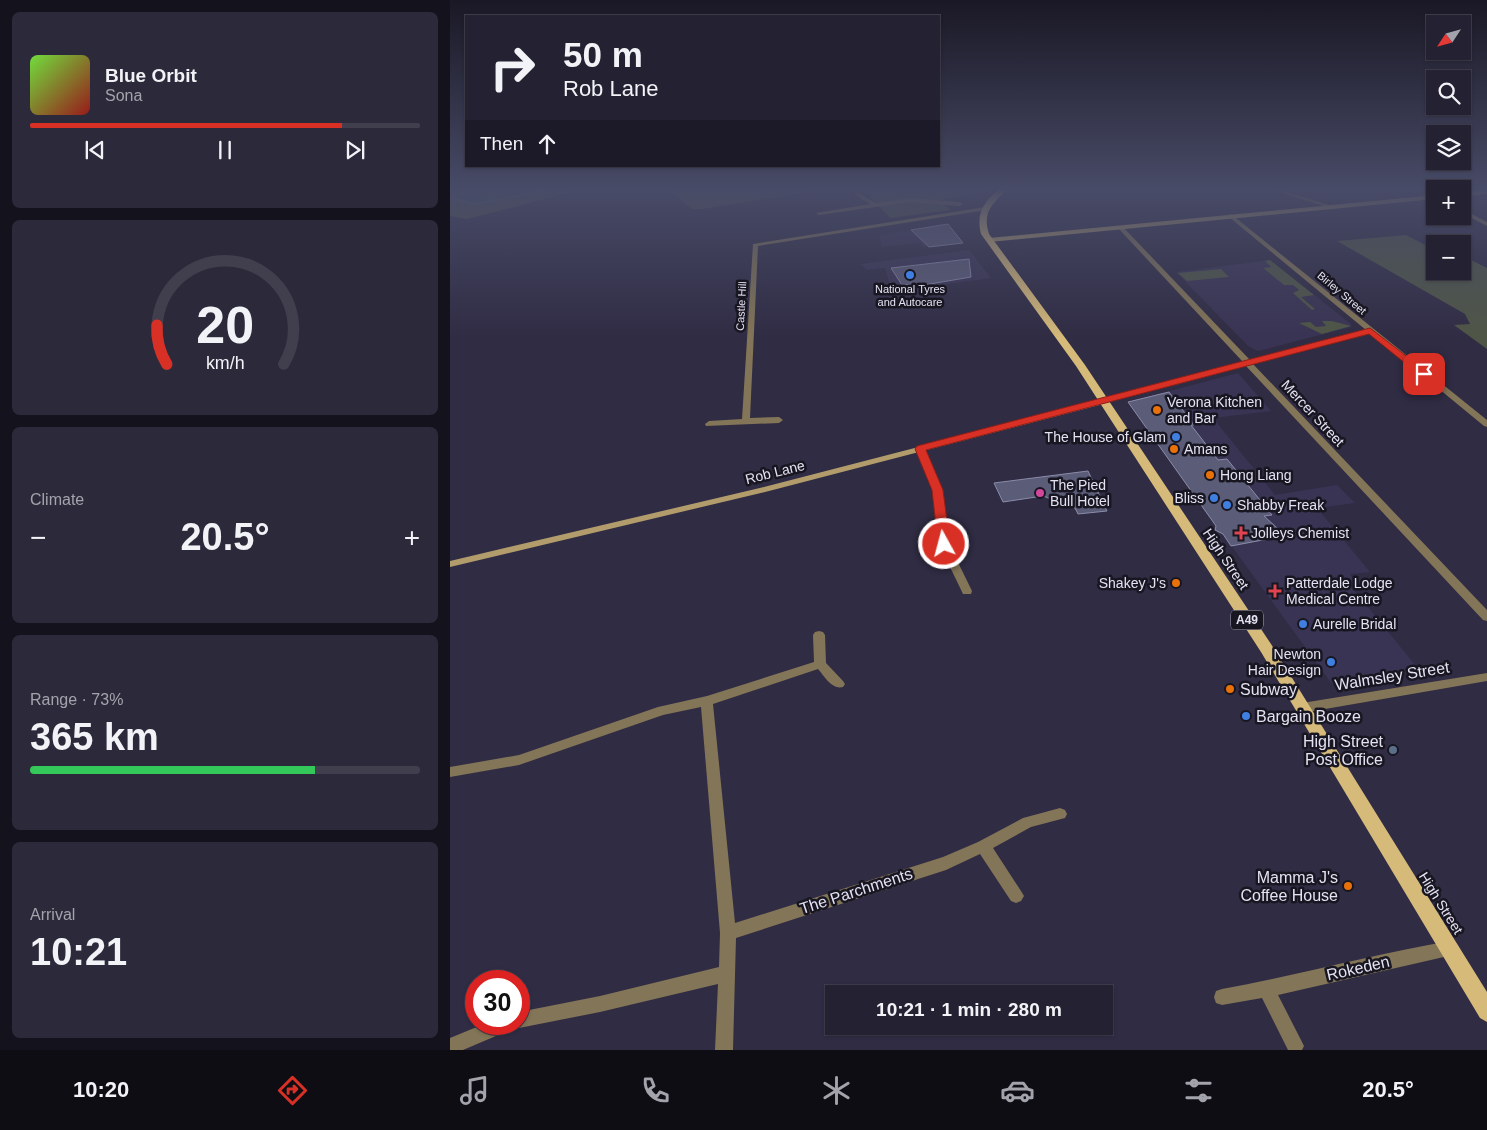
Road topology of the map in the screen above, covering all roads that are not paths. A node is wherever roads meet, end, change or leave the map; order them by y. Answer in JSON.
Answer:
{"nodes":[{"id":1,"x":791,"y":239,"type":"edge"},
{"id":2,"x":999,"y":239,"type":"edge"},
{"id":3,"x":1131,"y":239,"type":"edge"},
{"id":4,"x":1259,"y":239,"type":"edge"},
{"id":5,"x":989,"y":240,"type":"joint"},
{"id":6,"x":1370,"y":331,"type":"junction"},
{"id":7,"x":1249,"y":362,"type":"junction"},
{"id":8,"x":1104,"y":401,"type":"junction"},
{"id":9,"x":779,"y":420,"type":"dead end"},
{"id":10,"x":746,"y":421,"type":"junction"},
{"id":11,"x":709,"y":424,"type":"dead end"},
{"id":12,"x":1487,"y":424,"type":"edge"},
{"id":13,"x":920,"y":449,"type":"junction"},
{"id":14,"x":450,"y":564,"type":"edge"},
{"id":15,"x":967,"y":591,"type":"dead end"},
{"id":16,"x":1487,"y":617,"type":"edge"},
{"id":17,"x":819,"y":635,"type":"dead end"},
{"id":18,"x":820,"y":664,"type":"junction"},
{"id":19,"x":1487,"y":677,"type":"edge"},
{"id":20,"x":839,"y":684,"type":"dead end"},
{"id":21,"x":707,"y":701,"type":"junction"},
{"id":22,"x":1302,"y":708,"type":"junction"},
{"id":23,"x":450,"y":772,"type":"edge"},
{"id":24,"x":1060,"y":814,"type":"dead end"},
{"id":25,"x":983,"y":846,"type":"junction"},
{"id":26,"x":1016,"y":896,"type":"dead end"},
{"id":27,"x":728,"y":933,"type":"junction"},
{"id":28,"x":1451,"y":949,"type":"junction"},
{"id":29,"x":726,"y":974,"type":"junction"},
{"id":30,"x":1266,"y":989,"type":"junction"},
{"id":31,"x":1222,"y":997,"type":"dead end"},
{"id":32,"x":1487,"y":1011,"type":"edge"},
{"id":33,"x":530,"y":1018,"type":"edge"},
{"id":34,"x":478,"y":1035,"type":"edge"},
{"id":35,"x":1294,"y":1046,"type":"dead end"},
{"id":36,"x":450,"y":1047,"type":"edge"},
{"id":37,"x":724,"y":1050,"type":"edge"}],
"edges":[{"from":1,"to":10,"type":"street","name":"Castle Hill"},
{"from":2,"to":5,"type":"street"},
{"from":3,"to":7,"type":"street","name":"Mercer Street"},
{"from":4,"to":6,"type":"street","name":"Birley Street"},
{"from":5,"to":8,"type":"main road","name":"High Street","number":"A49"},
{"from":6,"to":7,"type":"street"},
{"from":6,"to":12,"type":"street","name":"Birley Street"},
{"from":7,"to":8,"type":"street"},
{"from":7,"to":16,"type":"street","name":"Mercer Street"},
{"from":8,"to":13,"type":"street","name":"Rob Lane"},
{"from":8,"to":22,"type":"main road","name":"High Street","number":"A49"},
{"from":9,"to":10,"type":"street"},
{"from":10,"to":11,"type":"street"},
{"from":13,"to":14,"type":"street","name":"Rob Lane"},
{"from":13,"to":15,"type":"street"},
{"from":17,"to":18,"type":"street"},
{"from":18,"to":20,"type":"street"},
{"from":18,"to":21,"type":"street"},
{"from":19,"to":22,"type":"street","name":"Walmsley Street"},
{"from":21,"to":23,"type":"street"},
{"from":21,"to":27,"type":"street"},
{"from":22,"to":28,"type":"main road","name":"High Street","number":"A49"},
{"from":24,"to":25,"type":"street","name":"The Parchments"},
{"from":25,"to":26,"type":"street"},
{"from":25,"to":27,"type":"street","name":"The Parchments"},
{"from":27,"to":29,"type":"street"},
{"from":28,"to":30,"type":"street","name":"Rokeden"},
{"from":28,"to":32,"type":"main road","name":"High Street","number":"A49"},
{"from":29,"to":33,"type":"street"},
{"from":29,"to":37,"type":"street"},
{"from":30,"to":31,"type":"street","name":"Rokeden"},
{"from":30,"to":35,"type":"street"},
{"from":34,"to":36,"type":"street"}]}
